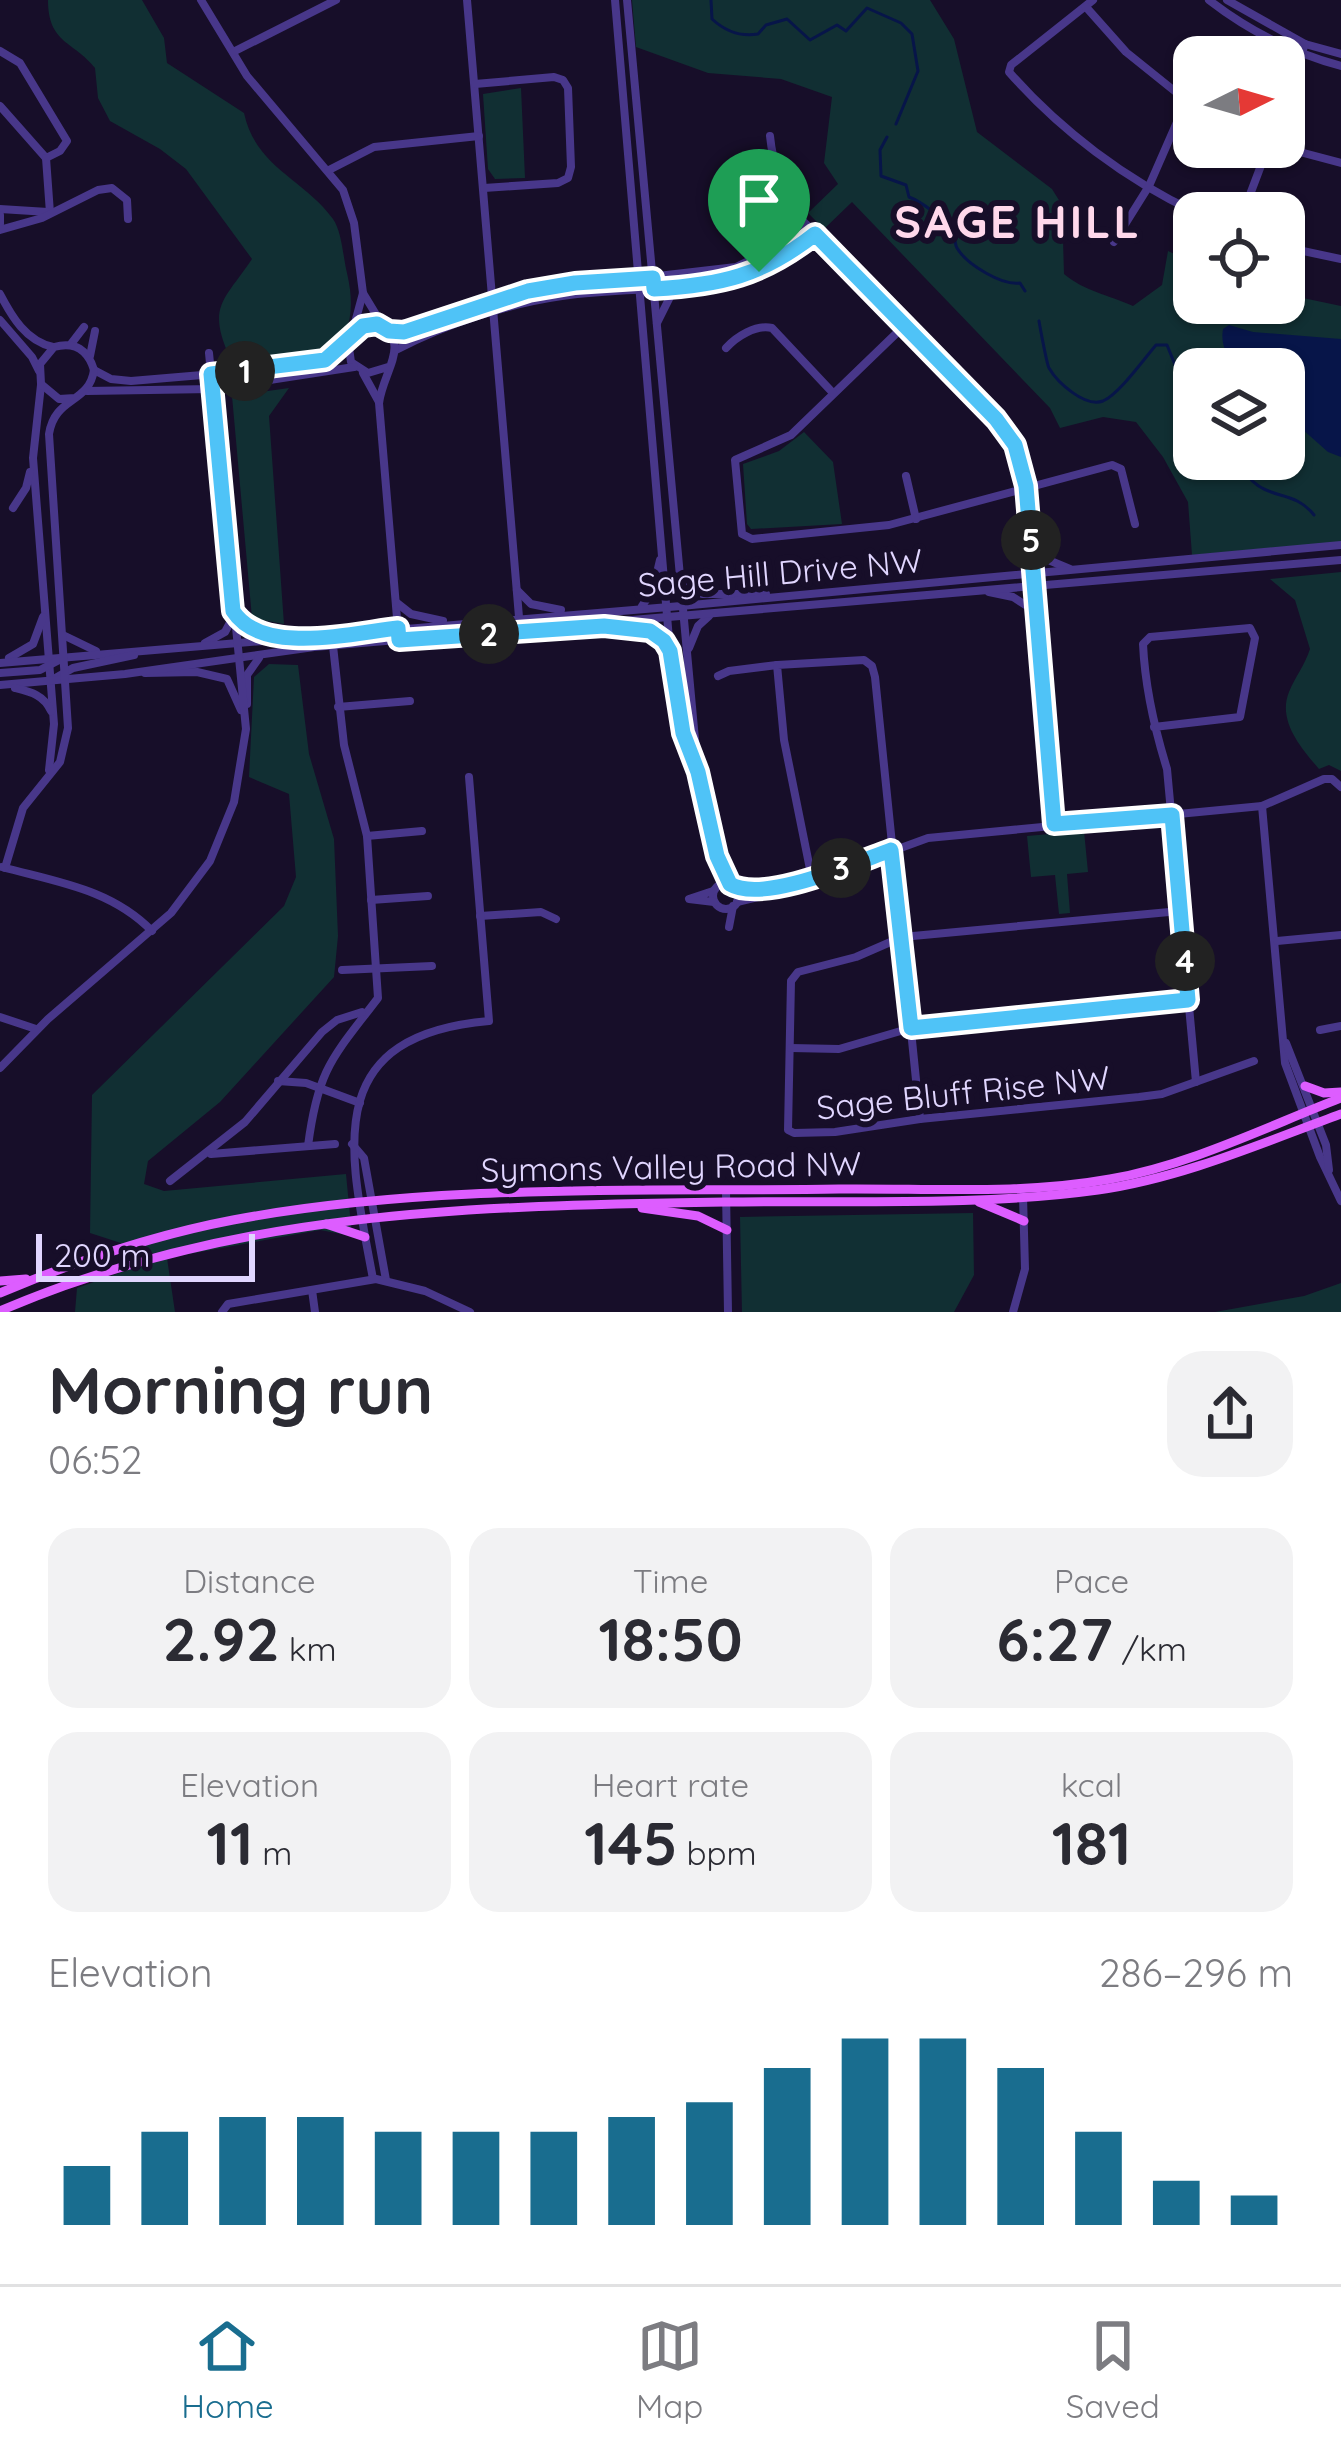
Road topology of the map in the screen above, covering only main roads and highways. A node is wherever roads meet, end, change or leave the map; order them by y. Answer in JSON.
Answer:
{"nodes":[{"id":1,"x":1305,"y":1086,"type":"road end"},
{"id":2,"x":1341,"y":1095,"type":"edge"},
{"id":3,"x":1341,"y":1114,"type":"edge"},
{"id":4,"x":1023,"y":1192,"type":"junction"},
{"id":5,"x":726,"y":1197,"type":"junction"},
{"id":6,"x":968,"y":1199,"type":"junction"},
{"id":7,"x":638,"y":1205,"type":"junction"},
{"id":8,"x":1024,"y":1221,"type":"road end"},
{"id":9,"x":321,"y":1223,"type":"junction"},
{"id":10,"x":727,"y":1230,"type":"road end"},
{"id":11,"x":365,"y":1237,"type":"road end"},
{"id":12,"x":38,"y":1277,"type":"junction"},
{"id":13,"x":0,"y":1281,"type":"edge"},
{"id":14,"x":0,"y":1293,"type":"edge"},
{"id":15,"x":0,"y":1311,"type":"edge"}],
"edges":[{"from":1,"to":2,"type":"main road"},
{"from":2,"to":4,"type":"main road","name":"Symons Valley Road NW"},
{"from":3,"to":4,"type":"main road","name":"Symons Valley Road NW"},
{"from":4,"to":5,"type":"main road","name":"Symons Valley Road NW"},
{"from":4,"to":6,"type":"main road","name":"Symons Valley Road NW"},
{"from":5,"to":6,"type":"main road","name":"Symons Valley Road NW"},
{"from":5,"to":7,"type":"main road","name":"Symons Valley Road NW"},
{"from":5,"to":12,"type":"main road","name":"Symons Valley Road NW"},
{"from":6,"to":8,"type":"main road"},
{"from":7,"to":9,"type":"main road","name":"Symons Valley Road NW"},
{"from":7,"to":10,"type":"main road"},
{"from":9,"to":11,"type":"main road"},
{"from":9,"to":15,"type":"main road","name":"Symons Valley Road NW"},
{"from":12,"to":13,"type":"main road"},
{"from":12,"to":14,"type":"main road","name":"Symons Valley Road NW"}]}
